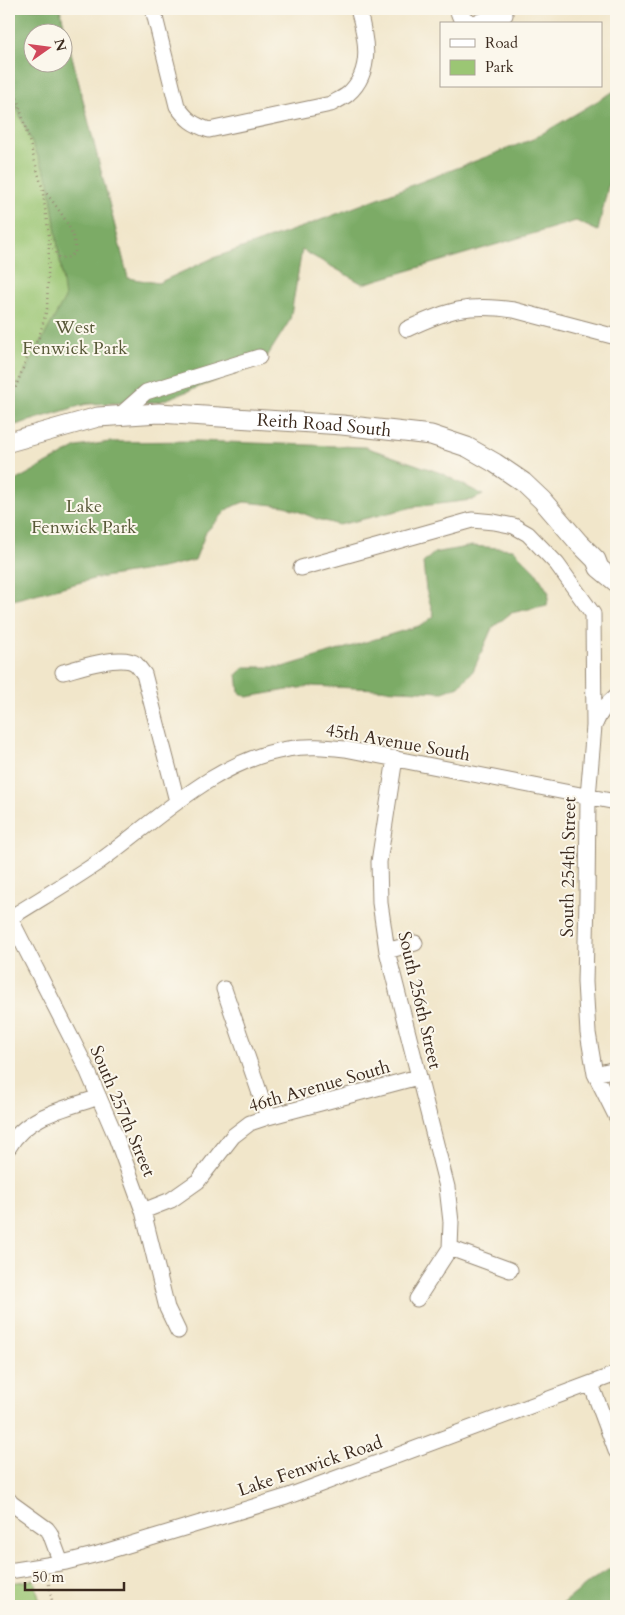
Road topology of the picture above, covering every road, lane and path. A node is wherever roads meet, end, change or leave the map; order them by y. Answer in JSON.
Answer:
{"nodes":[{"id":1,"x":153,"y":9,"type":"edge"},
{"id":2,"x":358,"y":9,"type":"edge"},
{"id":3,"x":457,"y":9,"type":"edge"},
{"id":4,"x":505,"y":15,"type":"dead end"},
{"id":5,"x":471,"y":22,"type":"edge"},
{"id":6,"x":477,"y":22,"type":"edge"},
{"id":7,"x":9,"y":69,"type":"edge"},
{"id":8,"x":42,"y":187,"type":"junction"},
{"id":9,"x":49,"y":242,"type":"junction"},
{"id":10,"x":407,"y":329,"type":"dead end"},
{"id":11,"x":616,"y":338,"type":"edge"},
{"id":12,"x":259,"y":357,"type":"dead end"},
{"id":13,"x":9,"y":396,"type":"edge"},
{"id":14,"x":120,"y":415,"type":"junction"},
{"id":15,"x":9,"y":442,"type":"edge"},
{"id":16,"x":596,"y":560,"type":"junction"},
{"id":17,"x":301,"y":568,"type":"dead end"},
{"id":18,"x":616,"y":568,"type":"edge"},
{"id":19,"x":616,"y":582,"type":"edge"},
{"id":20,"x":63,"y":672,"type":"dead end"},
{"id":21,"x":616,"y":696,"type":"edge"},
{"id":22,"x":594,"y":726,"type":"junction"},
{"id":23,"x":395,"y":758,"type":"junction"},
{"id":24,"x":588,"y":797,"type":"junction"},
{"id":25,"x":177,"y":800,"type":"junction"},
{"id":26,"x":616,"y":802,"type":"edge"},
{"id":27,"x":9,"y":917,"type":"edge"},
{"id":28,"x":415,"y":944,"type":"dead end"},
{"id":29,"x":387,"y":951,"type":"junction"},
{"id":30,"x":224,"y":989,"type":"dead end"},
{"id":31,"x":616,"y":1069,"type":"edge"},
{"id":32,"x":595,"y":1074,"type":"junction"},
{"id":33,"x":418,"y":1077,"type":"junction"},
{"id":34,"x":99,"y":1096,"type":"junction"},
{"id":35,"x":616,"y":1116,"type":"edge"},
{"id":36,"x":268,"y":1117,"type":"junction"},
{"id":37,"x":9,"y":1147,"type":"edge"},
{"id":38,"x":143,"y":1211,"type":"junction"},
{"id":39,"x":450,"y":1248,"type":"junction"},
{"id":40,"x":510,"y":1270,"type":"dead end"},
{"id":41,"x":417,"y":1299,"type":"dead end"},
{"id":42,"x":178,"y":1331,"type":"dead end"},
{"id":43,"x":616,"y":1374,"type":"edge"},
{"id":44,"x":591,"y":1384,"type":"junction"},
{"id":45,"x":616,"y":1451,"type":"edge"},
{"id":46,"x":9,"y":1500,"type":"edge"},
{"id":47,"x":54,"y":1564,"type":"junction"},
{"id":48,"x":9,"y":1571,"type":"edge"},
{"id":49,"x":53,"y":1606,"type":"edge"}],
"edges":[{"from":1,"to":2,"type":"street"},
{"from":3,"to":5,"type":"street"},
{"from":4,"to":6,"type":"street"},
{"from":7,"to":8,"type":"path"},
{"from":8,"to":9,"type":"path"},
{"from":8,"to":9,"type":"path"},
{"from":9,"to":13,"type":"path"},
{"from":10,"to":11,"type":"street"},
{"from":12,"to":14,"type":"street"},
{"from":14,"to":15,"type":"main road","name":"Reith Road South"},
{"from":14,"to":16,"type":"main road","name":"Reith Road South"},
{"from":16,"to":18,"type":"main road","name":"Reith Road South"},
{"from":16,"to":19,"type":"main road","name":"Reith Road South"},
{"from":17,"to":22,"type":"street","name":"South 254th Street"},
{"from":20,"to":25,"type":"street"},
{"from":21,"to":22,"type":"street"},
{"from":22,"to":24,"type":"street","name":"South 254th Street"},
{"from":23,"to":24,"type":"street","name":"45th Avenue South"},
{"from":23,"to":25,"type":"street","name":"45th Avenue South"},
{"from":23,"to":29,"type":"street","name":"South 256th Street"},
{"from":24,"to":26,"type":"street","name":"45th Avenue South"},
{"from":24,"to":32,"type":"street","name":"South 254th Street"},
{"from":25,"to":27,"type":"street","name":"45th Avenue South"},
{"from":27,"to":34,"type":"street","name":"South 257th Street"},
{"from":28,"to":29,"type":"street"},
{"from":29,"to":33,"type":"street","name":"South 256th Street"},
{"from":30,"to":36,"type":"street"},
{"from":31,"to":32,"type":"street"},
{"from":32,"to":35,"type":"street","name":"South 254th Street"},
{"from":33,"to":36,"type":"street","name":"46th Avenue South"},
{"from":33,"to":39,"type":"street","name":"South 256th Street"},
{"from":34,"to":37,"type":"street"},
{"from":34,"to":38,"type":"street","name":"South 257th Street"},
{"from":36,"to":38,"type":"street","name":"46th Avenue South"},
{"from":38,"to":42,"type":"street","name":"South 257th Street"},
{"from":39,"to":40,"type":"street"},
{"from":39,"to":41,"type":"street"},
{"from":43,"to":44,"type":"street","name":"Lake Fenwick Road"},
{"from":44,"to":45,"type":"street"},
{"from":44,"to":47,"type":"street","name":"Lake Fenwick Road"},
{"from":46,"to":47,"type":"street"},
{"from":47,"to":48,"type":"street","name":"Lake Fenwick Road"},
{"from":47,"to":49,"type":"path"}]}
